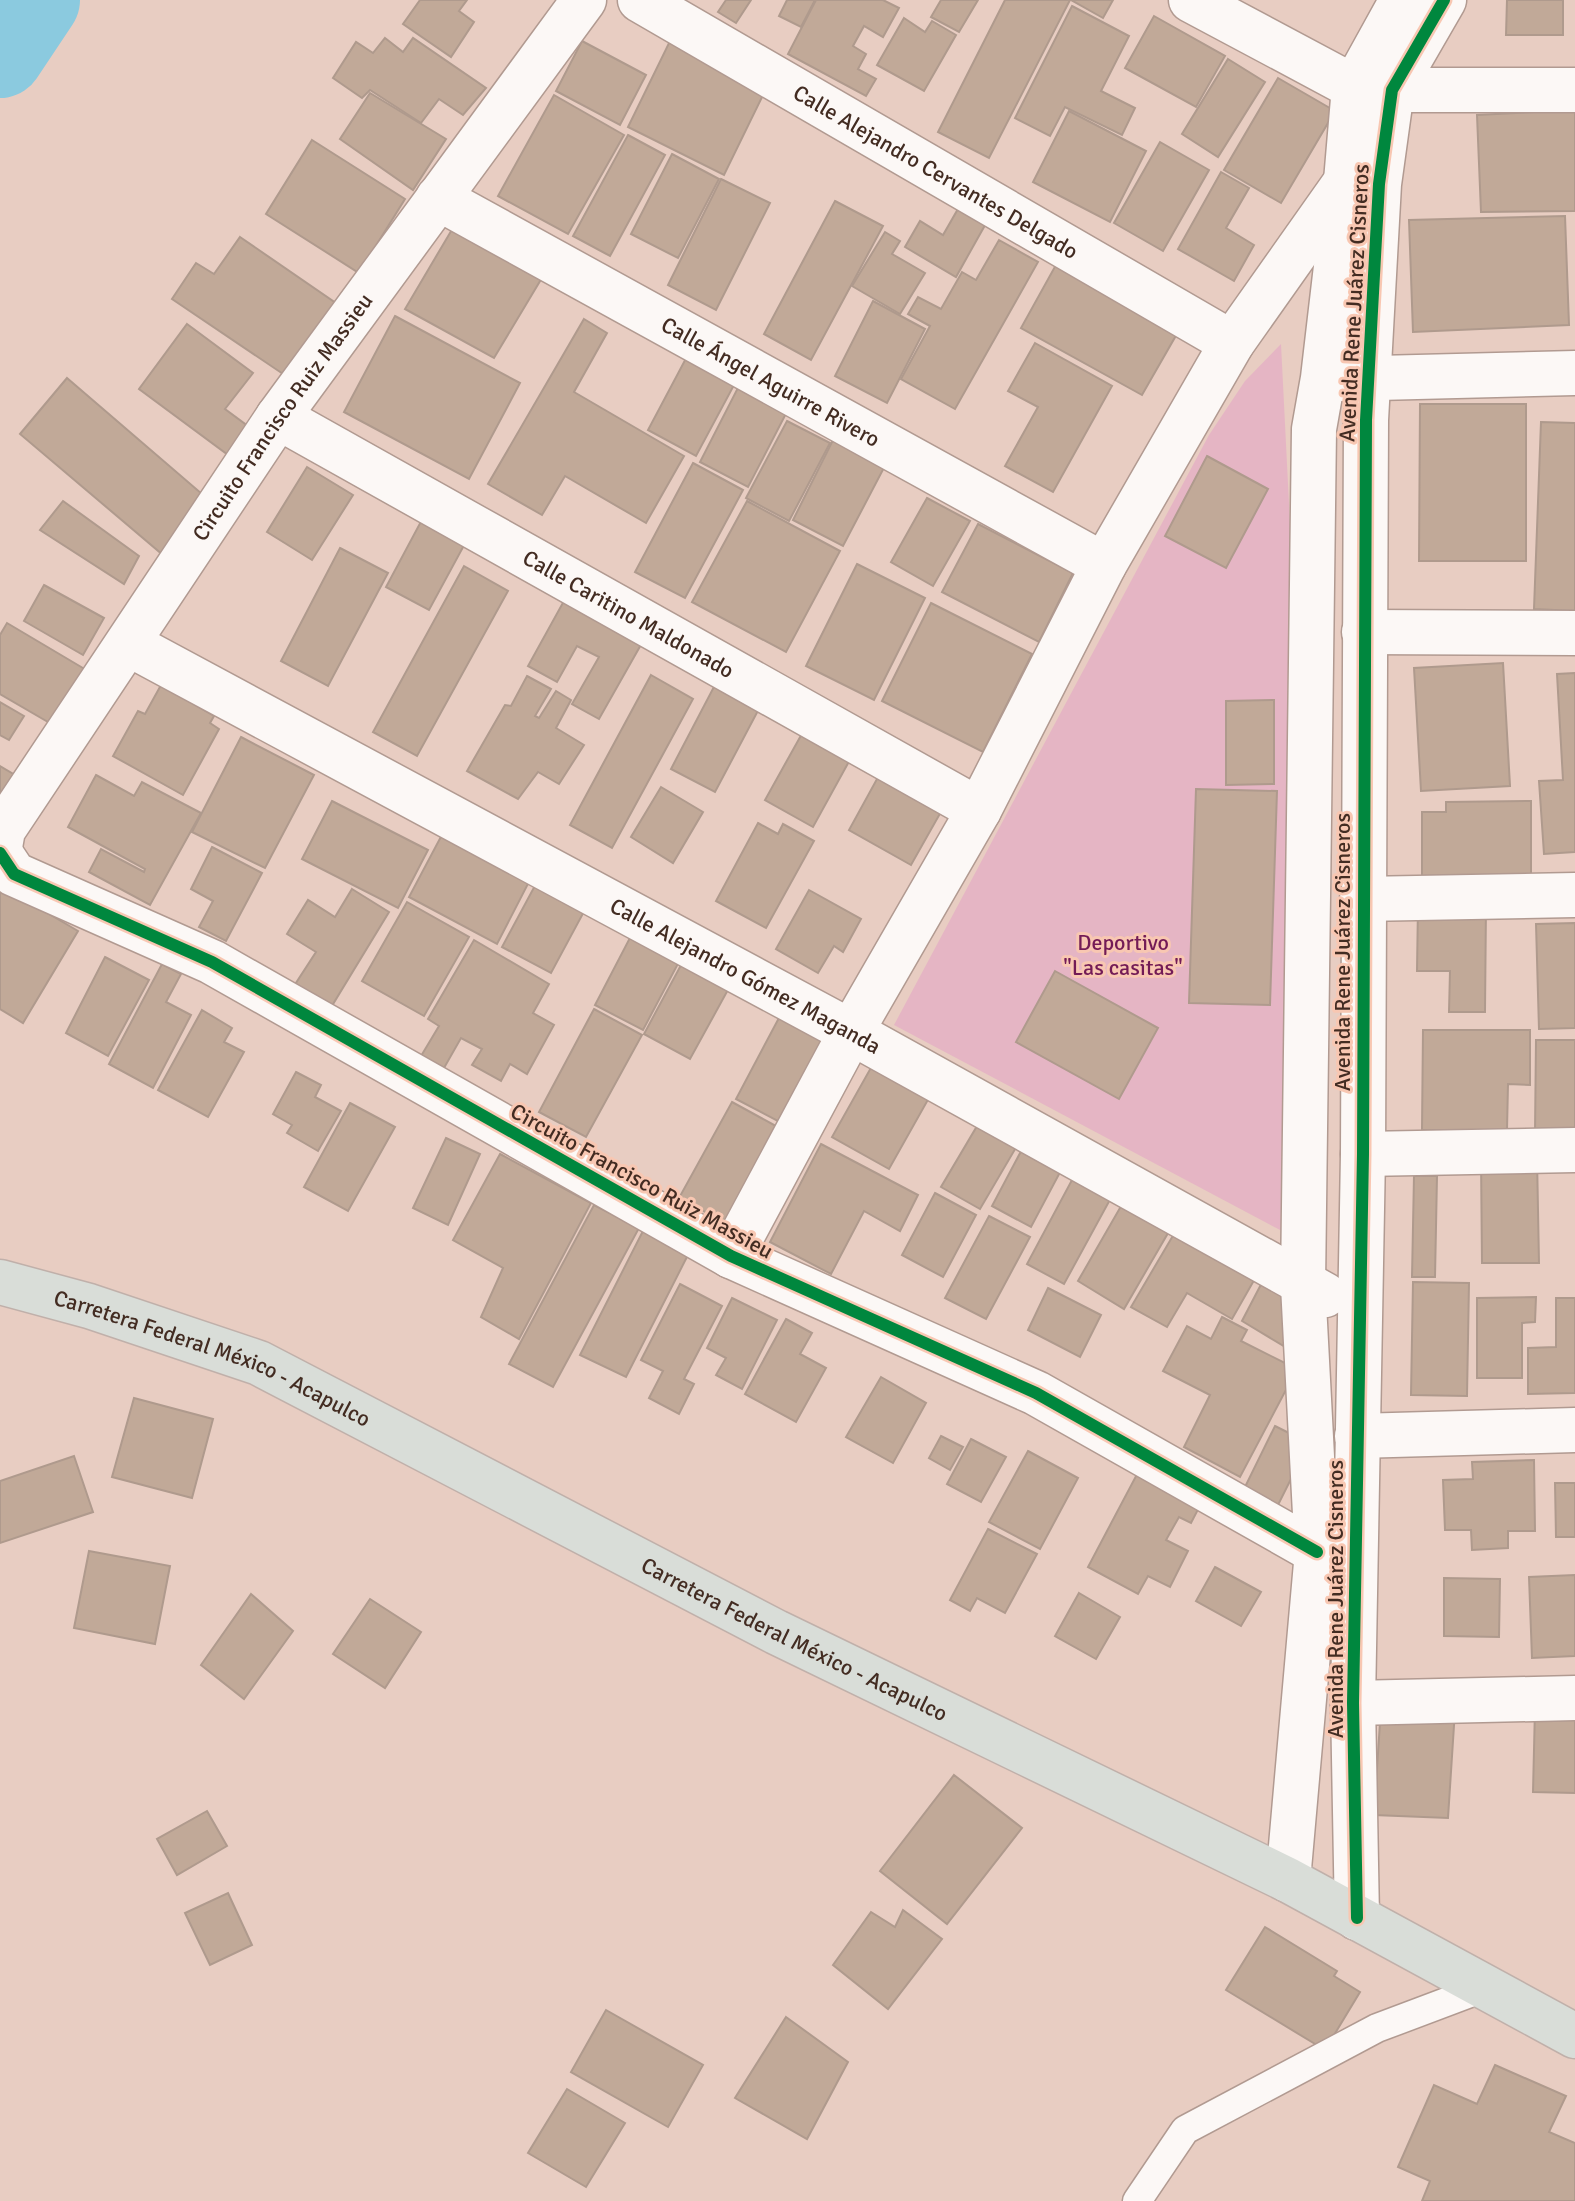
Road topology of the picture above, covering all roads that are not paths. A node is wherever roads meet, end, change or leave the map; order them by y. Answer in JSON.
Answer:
{"nodes":[{"id":1,"x":584,"y":0,"type":"edge"},
{"id":2,"x":640,"y":0,"type":"edge"},
{"id":3,"x":1191,"y":0,"type":"edge"},
{"id":4,"x":1402,"y":0,"type":"edge"},
{"id":5,"x":1444,"y":0,"type":"edge"},
{"id":6,"x":1373,"y":88,"type":"junction"},
{"id":7,"x":1575,"y":90,"type":"edge"},
{"id":8,"x":1363,"y":182,"type":"junction"},
{"id":9,"x":438,"y":198,"type":"junction"},
{"id":10,"x":1232,"y":343,"type":"junction"},
{"id":11,"x":1575,"y":373,"type":"edge"},
{"id":12,"x":1323,"y":378,"type":"junction"},
{"id":13,"x":1368,"y":380,"type":"junction"},
{"id":14,"x":278,"y":417,"type":"junction"},
{"id":15,"x":1104,"y":565,"type":"junction"},
{"id":16,"x":1364,"y":632,"type":"junction"},
{"id":17,"x":1575,"y":633,"type":"edge"},
{"id":18,"x":129,"y":644,"type":"junction"},
{"id":19,"x":979,"y":810,"type":"junction"},
{"id":20,"x":0,"y":850,"type":"edge"},
{"id":21,"x":1575,"y":895,"type":"edge"},
{"id":22,"x":1362,"y":899,"type":"junction"},
{"id":23,"x":851,"y":1032,"type":"junction"},
{"id":24,"x":1575,"y":1150,"type":"edge"},
{"id":25,"x":1363,"y":1154,"type":"junction"},
{"id":26,"x":731,"y":1256,"type":"junction"},
{"id":27,"x":0,"y":1282,"type":"edge"},
{"id":28,"x":1303,"y":1285,"type":"junction"},
{"id":29,"x":1358,"y":1311,"type":"junction"},
{"id":30,"x":1575,"y":1430,"type":"edge"},
{"id":31,"x":1357,"y":1436,"type":"junction"},
{"id":32,"x":1317,"y":1552,"type":"junction"},
{"id":33,"x":1575,"y":1698,"type":"edge"},
{"id":34,"x":1353,"y":1703,"type":"junction"},
{"id":35,"x":1288,"y":1880,"type":"junction"},
{"id":36,"x":1357,"y":1918,"type":"junction"},
{"id":37,"x":1486,"y":1987,"type":"junction"},
{"id":38,"x":1575,"y":2036,"type":"edge"},
{"id":39,"x":1137,"y":2201,"type":"edge"}],
"edges":[{"from":1,"to":9,"type":"street","name":"Circuito Francisco Ruiz Massieu"},
{"from":2,"to":10,"type":"street","name":"Calle Alejandro Cervantes Delgado"},
{"from":3,"to":6,"type":"street"},
{"from":4,"to":6,"type":"street","name":"Avenida Rene Juárez Cisneros"},
{"from":5,"to":6,"type":"street","name":"Avenida Rene Juárez Cisneros"},
{"from":6,"to":7,"type":"street"},
{"from":6,"to":8,"type":"street","name":"Avenida Rene Juárez Cisneros"},
{"from":8,"to":10,"type":"street","name":"Avenida Rene Juárez Cisneros"},
{"from":8,"to":12,"type":"street","name":"Avenida Rene Juárez Cisneros"},
{"from":8,"to":13,"type":"street","name":"Avenida Rene Juárez Cisneros"},
{"from":9,"to":14,"type":"street","name":"Circuito Francisco Ruiz Massieu"},
{"from":9,"to":15,"type":"street","name":"Calle Ángel Aguirre Rivero"},
{"from":10,"to":15,"type":"street","name":"Avenida Rene Juárez Cisneros"},
{"from":11,"to":13,"type":"street"},
{"from":12,"to":13,"type":"street"},
{"from":12,"to":28,"type":"street","name":"Avenida Rene Juárez Cisneros"},
{"from":13,"to":16,"type":"street","name":"Avenida Rene Juárez Cisneros"},
{"from":14,"to":18,"type":"street","name":"Circuito Francisco Ruiz Massieu"},
{"from":14,"to":19,"type":"street","name":"Calle Caritino Maldonado"},
{"from":15,"to":19,"type":"street","name":"Avenida Rene Juárez Cisneros"},
{"from":16,"to":17,"type":"street"},
{"from":16,"to":22,"type":"street","name":"Avenida Rene Juárez Cisneros"},
{"from":18,"to":20,"type":"street","name":"Circuito Francisco Ruiz Massieu"},
{"from":18,"to":23,"type":"street","name":"Calle Alejandro Gómez Maganda"},
{"from":19,"to":23,"type":"street","name":"Avenida Rene Juárez Cisneros"},
{"from":20,"to":26,"type":"street","name":"Circuito Francisco Ruiz Massieu"},
{"from":21,"to":22,"type":"street"},
{"from":22,"to":25,"type":"street","name":"Avenida Rene Juárez Cisneros"},
{"from":23,"to":26,"type":"street","name":"Avenida Rene Juárez Cisneros"},
{"from":23,"to":28,"type":"street","name":"Calle Alejandro Gómez Maganda"},
{"from":24,"to":25,"type":"street"},
{"from":25,"to":29,"type":"street","name":"Avenida Rene Juárez Cisneros"},
{"from":26,"to":32,"type":"street","name":"Circuito Francisco Ruiz Massieu"},
{"from":27,"to":35,"type":"main road","name":"Carretera Federal México - Acapulco"},
{"from":28,"to":29,"type":"street","name":"Calle Alejandro Gómez Maganda"},
{"from":28,"to":32,"type":"street","name":"Avenida Rene Juárez Cisneros"},
{"from":29,"to":31,"type":"street","name":"Avenida Rene Juárez Cisneros"},
{"from":30,"to":31,"type":"street"},
{"from":31,"to":34,"type":"street","name":"Avenida Rene Juárez Cisneros"},
{"from":32,"to":35,"type":"street","name":"Avenida Rene Juárez Cisneros"},
{"from":33,"to":34,"type":"street"},
{"from":34,"to":36,"type":"street","name":"Avenida Rene Juárez Cisneros"},
{"from":35,"to":36,"type":"main road","name":"Carretera Federal México - Acapulco"},
{"from":36,"to":37,"type":"main road","name":"Carretera Federal México - Acapulco"},
{"from":37,"to":38,"type":"main road","name":"Carretera Federal México - Acapulco"},
{"from":37,"to":39,"type":"lane"}]}
